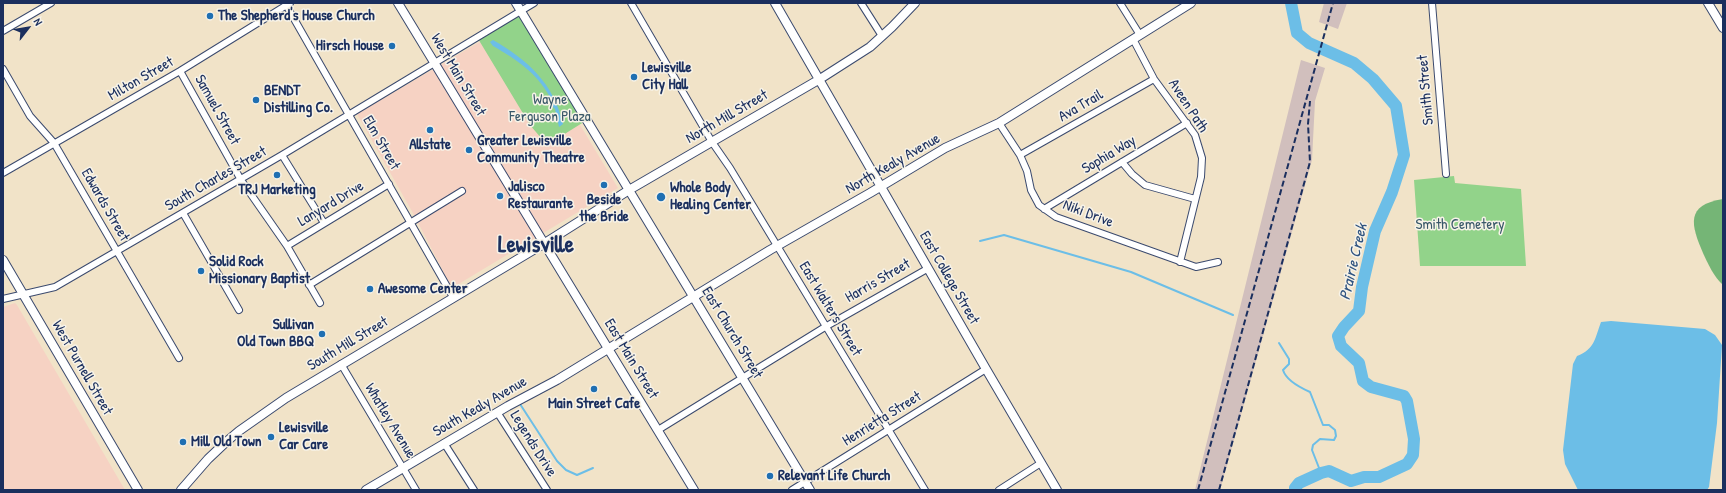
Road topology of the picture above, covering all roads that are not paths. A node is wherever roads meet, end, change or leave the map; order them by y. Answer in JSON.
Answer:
{"nodes":[{"id":1,"x":51,"y":3,"type":"edge"},
{"id":2,"x":398,"y":3,"type":"edge"},
{"id":3,"x":534,"y":3,"type":"edge"},
{"id":4,"x":631,"y":3,"type":"edge"},
{"id":5,"x":775,"y":3,"type":"edge"},
{"id":6,"x":861,"y":3,"type":"edge"},
{"id":7,"x":914,"y":3,"type":"edge"},
{"id":8,"x":1120,"y":3,"type":"edge"},
{"id":9,"x":1191,"y":3,"type":"edge"},
{"id":10,"x":1432,"y":3,"type":"edge"},
{"id":11,"x":1708,"y":3,"type":"edge"},
{"id":12,"x":287,"y":4,"type":"edge"},
{"id":13,"x":1179,"y":6,"type":"edge"},
{"id":14,"x":519,"y":7,"type":"edge"},
{"id":15,"x":1723,"y":28,"type":"edge"},
{"id":16,"x":3,"y":31,"type":"edge"},
{"id":17,"x":882,"y":36,"type":"junction"},
{"id":18,"x":1136,"y":37,"type":"junction"},
{"id":19,"x":435,"y":62,"type":"junction"},
{"id":20,"x":3,"y":69,"type":"edge"},
{"id":21,"x":180,"y":71,"type":"junction"},
{"id":22,"x":820,"y":79,"type":"junction"},
{"id":23,"x":1154,"y":79,"type":"junction"},
{"id":24,"x":349,"y":115,"type":"junction"},
{"id":25,"x":998,"y":123,"type":"junction"},
{"id":26,"x":1187,"y":123,"type":"junction"},
{"id":27,"x":712,"y":142,"type":"junction"},
{"id":28,"x":54,"y":143,"type":"junction"},
{"id":29,"x":282,"y":155,"type":"junction"},
{"id":30,"x":1020,"y":155,"type":"junction"},
{"id":31,"x":1122,"y":162,"type":"junction"},
{"id":32,"x":3,"y":173,"type":"edge"},
{"id":33,"x":1446,"y":174,"type":"dead end"},
{"id":34,"x":241,"y":180,"type":"junction"},
{"id":35,"x":389,"y":184,"type":"junction"},
{"id":36,"x":881,"y":187,"type":"junction"},
{"id":37,"x":629,"y":190,"type":"junction"},
{"id":38,"x":462,"y":192,"type":"dead end"},
{"id":39,"x":1195,"y":199,"type":"junction"},
{"id":40,"x":1044,"y":209,"type":"junction"},
{"id":41,"x":183,"y":213,"type":"junction"},
{"id":42,"x":411,"y":222,"type":"junction"},
{"id":43,"x":324,"y":223,"type":"junction"},
{"id":44,"x":545,"y":243,"type":"junction"},
{"id":45,"x":287,"y":246,"type":"junction"},
{"id":46,"x":777,"y":246,"type":"junction"},
{"id":47,"x":117,"y":252,"type":"junction"},
{"id":48,"x":3,"y":260,"type":"edge"},
{"id":49,"x":1180,"y":262,"type":"junction"},
{"id":50,"x":1218,"y":262,"type":"dead end"},
{"id":51,"x":928,"y":268,"type":"junction"},
{"id":52,"x":309,"y":285,"type":"junction"},
{"id":53,"x":23,"y":295,"type":"junction"},
{"id":54,"x":694,"y":296,"type":"junction"},
{"id":55,"x":453,"y":297,"type":"junction"},
{"id":56,"x":3,"y":300,"type":"edge"},
{"id":57,"x":320,"y":303,"type":"dead end"},
{"id":58,"x":239,"y":310,"type":"dead end"},
{"id":59,"x":826,"y":327,"type":"junction"},
{"id":60,"x":608,"y":349,"type":"junction"},
{"id":61,"x":179,"y":358,"type":"dead end"},
{"id":62,"x":341,"y":364,"type":"junction"},
{"id":63,"x":986,"y":369,"type":"junction"},
{"id":64,"x":742,"y":378,"type":"junction"},
{"id":65,"x":497,"y":412,"type":"junction"},
{"id":66,"x":658,"y":430,"type":"junction"},
{"id":67,"x":888,"y":430,"type":"junction"},
{"id":68,"x":444,"y":443,"type":"junction"},
{"id":69,"x":1041,"y":463,"type":"junction"},
{"id":70,"x":403,"y":467,"type":"junction"},
{"id":71,"x":805,"y":482,"type":"junction"},
{"id":72,"x":138,"y":490,"type":"edge"},
{"id":73,"x":181,"y":490,"type":"edge"},
{"id":74,"x":366,"y":490,"type":"edge"},
{"id":75,"x":416,"y":490,"type":"edge"},
{"id":76,"x":474,"y":490,"type":"edge"},
{"id":77,"x":547,"y":490,"type":"edge"},
{"id":78,"x":694,"y":490,"type":"edge"},
{"id":79,"x":792,"y":490,"type":"edge"},
{"id":80,"x":810,"y":490,"type":"edge"},
{"id":81,"x":925,"y":490,"type":"edge"},
{"id":82,"x":999,"y":490,"type":"edge"},
{"id":83,"x":1057,"y":490,"type":"edge"}],
"edges":[{"from":1,"to":16,"type":"street"},
{"from":2,"to":19,"type":"main road","name":"West Main Street"},
{"from":3,"to":14,"type":"street","name":"South Charles Street"},
{"from":4,"to":27,"type":"street","name":"East Walters Street"},
{"from":5,"to":22,"type":"main road","name":"East College Street"},
{"from":6,"to":17,"type":"street"},
{"from":7,"to":17,"type":"main road","name":"North Mill Street"},
{"from":8,"to":18,"type":"street","name":"Aveen Path"},
{"from":9,"to":13,"type":"main road","name":"North Kealy Avenue"},
{"from":10,"to":33,"type":"street","name":"Smith Street"},
{"from":11,"to":15,"type":"main road"},
{"from":12,"to":21,"type":"street","name":"Milton Street"},
{"from":12,"to":24,"type":"street","name":"Elm Street"},
{"from":13,"to":18,"type":"main road","name":"North Kealy Avenue"},
{"from":14,"to":19,"type":"street","name":"South Charles Street"},
{"from":14,"to":37,"type":"main road","name":"East Church Street"},
{"from":17,"to":22,"type":"main road","name":"North Mill Street"},
{"from":18,"to":23,"type":"street","name":"Aveen Path"},
{"from":18,"to":25,"type":"main road","name":"North Kealy Avenue"},
{"from":19,"to":24,"type":"street","name":"South Charles Street"},
{"from":19,"to":44,"type":"main road","name":"West Main Street"},
{"from":20,"to":28,"type":"street","name":"Edwards Street"},
{"from":21,"to":28,"type":"street","name":"Milton Street"},
{"from":21,"to":34,"type":"street","name":"Samuel Street"},
{"from":22,"to":27,"type":"main road","name":"North Mill Street"},
{"from":22,"to":36,"type":"main road","name":"East College Street"},
{"from":23,"to":26,"type":"street","name":"Aveen Path"},
{"from":23,"to":30,"type":"street","name":"Ava Trail"},
{"from":24,"to":29,"type":"street","name":"South Charles Street"},
{"from":24,"to":35,"type":"street","name":"Elm Street"},
{"from":25,"to":30,"type":"street","name":"Niki Drive"},
{"from":25,"to":36,"type":"main road","name":"North Kealy Avenue"},
{"from":26,"to":31,"type":"street","name":"Sophia Way"},
{"from":26,"to":39,"type":"street","name":"Aveen Path"},
{"from":27,"to":37,"type":"main road","name":"North Mill Street"},
{"from":27,"to":46,"type":"street","name":"East Walters Street"},
{"from":28,"to":32,"type":"street","name":"Milton Street"},
{"from":28,"to":47,"type":"street","name":"Edwards Street"},
{"from":29,"to":34,"type":"street","name":"South Charles Street"},
{"from":29,"to":43,"type":"street"},
{"from":30,"to":40,"type":"street","name":"Niki Drive"},
{"from":31,"to":39,"type":"street"},
{"from":31,"to":40,"type":"street","name":"Sophia Way"},
{"from":34,"to":41,"type":"street","name":"South Charles Street"},
{"from":34,"to":45,"type":"street","name":"Samuel Street"},
{"from":35,"to":42,"type":"street","name":"Elm Street"},
{"from":35,"to":43,"type":"street","name":"Lanyard Drive"},
{"from":36,"to":46,"type":"main road","name":"North Kealy Avenue"},
{"from":36,"to":51,"type":"main road","name":"East College Street"},
{"from":37,"to":44,"type":"main road","name":"North Mill Street"},
{"from":37,"to":54,"type":"main road","name":"East Church Street"},
{"from":38,"to":42,"type":"street"},
{"from":39,"to":49,"type":"street","name":"Aveen Path"},
{"from":40,"to":49,"type":"street","name":"Niki Drive"},
{"from":41,"to":47,"type":"street","name":"South Charles Street"},
{"from":41,"to":58,"type":"street"},
{"from":42,"to":52,"type":"street"},
{"from":42,"to":55,"type":"street","name":"Elm Street"},
{"from":43,"to":45,"type":"street","name":"Lanyard Drive"},
{"from":44,"to":55,"type":"main road","name":"South Mill Street"},
{"from":44,"to":60,"type":"main road","name":"East Main Street"},
{"from":45,"to":52,"type":"street","name":"Samuel Street"},
{"from":46,"to":54,"type":"main road","name":"North Kealy Avenue"},
{"from":46,"to":59,"type":"street","name":"East Walters Street"},
{"from":47,"to":53,"type":"street","name":"South Charles Street"},
{"from":47,"to":61,"type":"street","name":"Edwards Street"},
{"from":48,"to":53,"type":"main road","name":"West Purnell Street"},
{"from":49,"to":50,"type":"street","name":"Niki Drive"},
{"from":51,"to":59,"type":"street","name":"Harris Street"},
{"from":51,"to":63,"type":"main road","name":"East College Street"},
{"from":52,"to":57,"type":"street","name":"Samuel Street"},
{"from":53,"to":56,"type":"street","name":"South Charles Street"},
{"from":53,"to":72,"type":"main road","name":"West Purnell Street"},
{"from":54,"to":60,"type":"main road","name":"North Kealy Avenue"},
{"from":54,"to":64,"type":"main road","name":"East Church Street"},
{"from":55,"to":62,"type":"main road","name":"South Mill Street"},
{"from":59,"to":64,"type":"street","name":"Harris Street"},
{"from":59,"to":67,"type":"street","name":"East Walters Street"},
{"from":60,"to":65,"type":"main road","name":"South Kealy Avenue"},
{"from":60,"to":66,"type":"main road","name":"East Main Street"},
{"from":62,"to":70,"type":"street","name":"Whatley Avenue"},
{"from":62,"to":73,"type":"main road","name":"South Mill Street"},
{"from":63,"to":67,"type":"street","name":"Henrietta Street"},
{"from":63,"to":69,"type":"main road","name":"East College Street"},
{"from":64,"to":66,"type":"street","name":"Harris Street"},
{"from":64,"to":71,"type":"main road","name":"East Church Street"},
{"from":65,"to":68,"type":"main road","name":"South Kealy Avenue"},
{"from":65,"to":77,"type":"street","name":"Legends Drive"},
{"from":66,"to":78,"type":"main road","name":"East Main Street"},
{"from":67,"to":71,"type":"street","name":"Henrietta Street"},
{"from":67,"to":81,"type":"street","name":"East Walters Street"},
{"from":68,"to":70,"type":"main road","name":"South Kealy Avenue"},
{"from":68,"to":76,"type":"street"},
{"from":69,"to":82,"type":"street"},
{"from":69,"to":83,"type":"main road","name":"East College Street"},
{"from":70,"to":74,"type":"main road","name":"South Kealy Avenue"},
{"from":70,"to":75,"type":"street","name":"Whatley Avenue"},
{"from":71,"to":79,"type":"street","name":"Henrietta Street"},
{"from":71,"to":80,"type":"main road","name":"East Church Street"}]}
